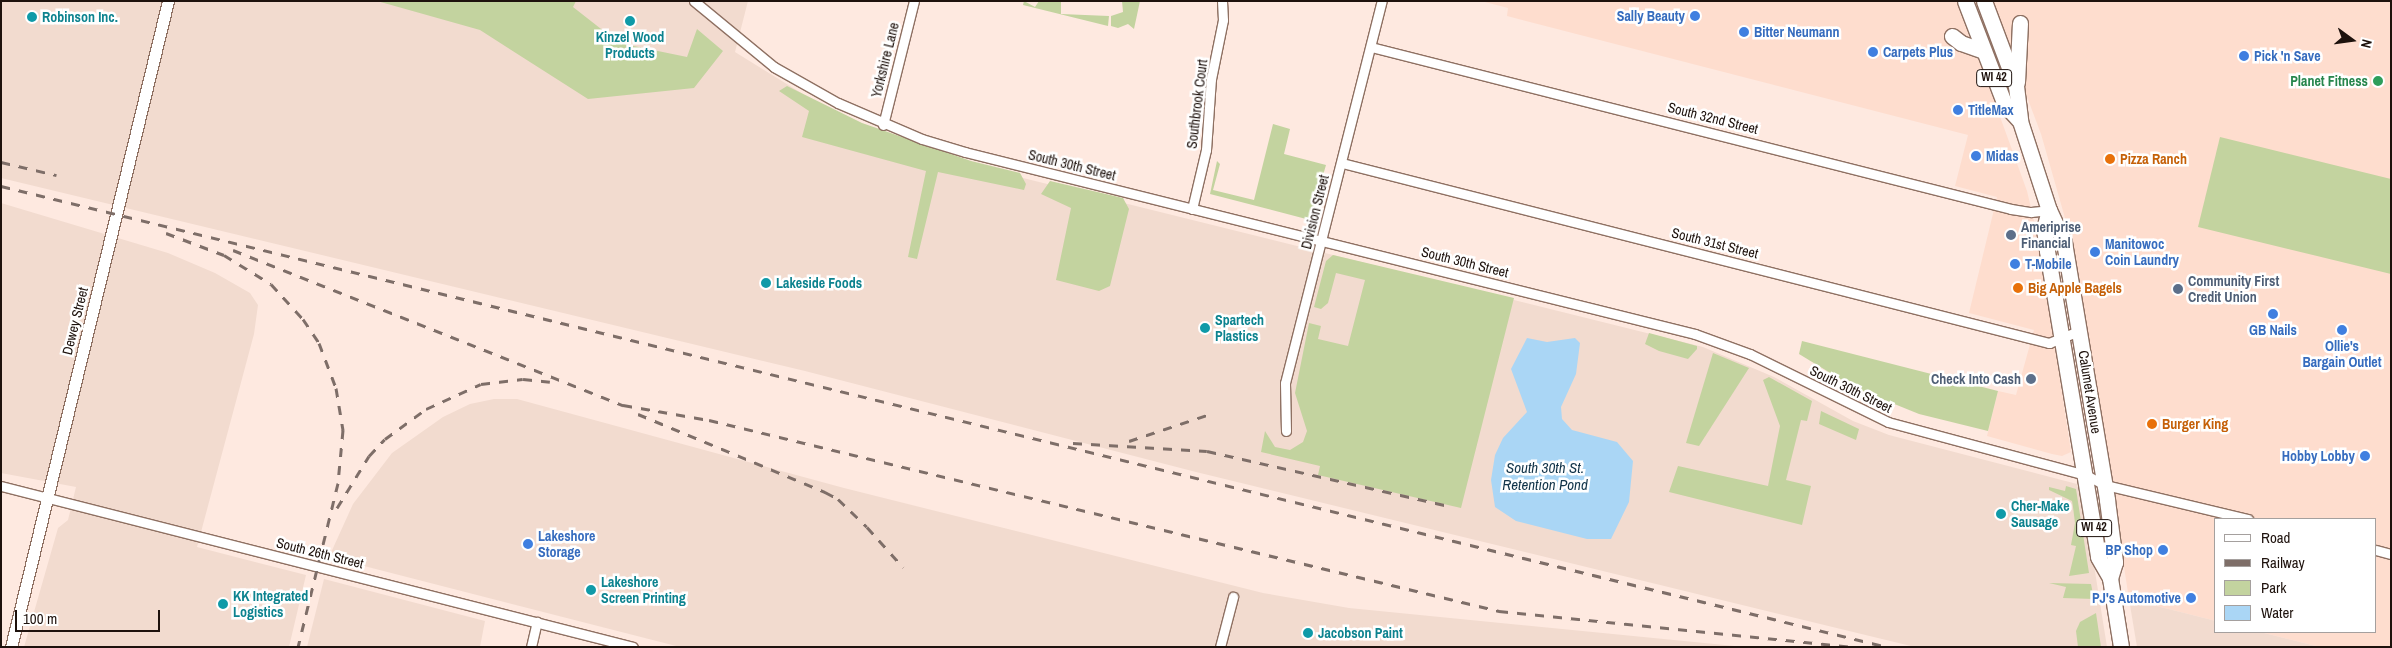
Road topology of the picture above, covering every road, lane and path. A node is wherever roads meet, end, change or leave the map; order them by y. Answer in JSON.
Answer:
{"nodes":[{"id":1,"x":168,"y":1,"type":"edge"},
{"id":2,"x":694,"y":1,"type":"edge"},
{"id":3,"x":914,"y":1,"type":"edge"},
{"id":4,"x":1222,"y":1,"type":"edge"},
{"id":5,"x":1382,"y":1,"type":"edge"},
{"id":6,"x":1965,"y":1,"type":"edge"},
{"id":7,"x":1988,"y":13,"type":"edge"},
{"id":8,"x":2020,"y":23,"type":"dead end"},
{"id":9,"x":1973,"y":24,"type":"junction"},
{"id":10,"x":1952,"y":36,"type":"dead end"},
{"id":11,"x":1370,"y":47,"type":"junction"},
{"id":12,"x":1984,"y":51,"type":"junction"},
{"id":13,"x":2016,"y":86,"type":"junction"},
{"id":14,"x":2020,"y":121,"type":"junction"},
{"id":15,"x":883,"y":125,"type":"junction"},
{"id":16,"x":1342,"y":163,"type":"junction"},
{"id":17,"x":1192,"y":209,"type":"junction"},
{"id":18,"x":2049,"y":210,"type":"junction"},
{"id":19,"x":1322,"y":241,"type":"junction"},
{"id":20,"x":2080,"y":331,"type":"junction"},
{"id":21,"x":2064,"y":337,"type":"junction"},
{"id":22,"x":1286,"y":431,"type":"dead end"},
{"id":23,"x":2086,"y":476,"type":"junction"},
{"id":24,"x":2105,"y":485,"type":"junction"},
{"id":25,"x":1,"y":486,"type":"edge"},
{"id":26,"x":48,"y":497,"type":"junction"},
{"id":27,"x":2244,"y":518,"type":"edge"},
{"id":28,"x":2377,"y":550,"type":"edge"},
{"id":29,"x":2391,"y":554,"type":"edge"},
{"id":30,"x":2110,"y":578,"type":"junction"},
{"id":31,"x":1233,"y":597,"type":"dead end"},
{"id":32,"x":537,"y":622,"type":"junction"},
{"id":33,"x":11,"y":647,"type":"edge"},
{"id":34,"x":531,"y":647,"type":"edge"},
{"id":35,"x":633,"y":647,"type":"edge"},
{"id":36,"x":1220,"y":647,"type":"edge"},
{"id":37,"x":2121,"y":647,"type":"edge"}],
"edges":[{"from":1,"to":26,"type":"street","name":"Dewey Street"},
{"from":2,"to":15,"type":"street","name":"South 30th Street"},
{"from":3,"to":15,"type":"street","name":"Yorkshire Lane"},
{"from":4,"to":17,"type":"street","name":"Southbrook Court"},
{"from":5,"to":11,"type":"street","name":"Division Street"},
{"from":6,"to":9,"type":"main road","name":"Calumet Avenue","number":"WI 42"},
{"from":7,"to":9,"type":"main road"},
{"from":7,"to":13,"type":"main road","name":"Calumet Avenue","number":"WI 42"},
{"from":8,"to":13,"type":"main road"},
{"from":9,"to":12,"type":"main road","name":"Calumet Avenue","number":"WI 42"},
{"from":10,"to":12,"type":"main road"},
{"from":11,"to":16,"type":"street","name":"Division Street"},
{"from":11,"to":18,"type":"street","name":"South 32nd Street"},
{"from":12,"to":14,"type":"main road","name":"Calumet Avenue","number":"WI 42"},
{"from":13,"to":14,"type":"main road","name":"Calumet Avenue","number":"WI 42"},
{"from":14,"to":18,"type":"main road","name":"Calumet Avenue","number":"WI 42"},
{"from":15,"to":17,"type":"street","name":"South 30th Street"},
{"from":16,"to":19,"type":"street","name":"Division Street"},
{"from":16,"to":21,"type":"street","name":"South 31st Street"},
{"from":17,"to":19,"type":"street","name":"South 30th Street"},
{"from":18,"to":20,"type":"main road","name":"Calumet Avenue","number":"WI 42"},
{"from":18,"to":21,"type":"main road","name":"Calumet Avenue","number":"WI 42"},
{"from":19,"to":22,"type":"street","name":"Division Street"},
{"from":19,"to":23,"type":"street","name":"South 30th Street"},
{"from":20,"to":21,"type":"street","name":"South 31st Street"},
{"from":20,"to":24,"type":"main road","name":"Calumet Avenue","number":"WI 42"},
{"from":21,"to":23,"type":"main road","name":"Calumet Avenue","number":"WI 42"},
{"from":23,"to":24,"type":"street","name":"South 30th Street"},
{"from":23,"to":30,"type":"main road","name":"Calumet Avenue","number":"WI 42"},
{"from":24,"to":27,"type":"street","name":"South 30th Street"},
{"from":24,"to":30,"type":"main road","name":"Calumet Avenue","number":"WI 42"},
{"from":25,"to":26,"type":"street","name":"South 26th Street"},
{"from":26,"to":32,"type":"street","name":"South 26th Street"},
{"from":26,"to":33,"type":"street","name":"Dewey Street"},
{"from":28,"to":29,"type":"street"},
{"from":30,"to":37,"type":"main road","name":"Calumet Avenue","number":"WI 42"},
{"from":31,"to":36,"type":"street"},
{"from":32,"to":34,"type":"street"},
{"from":32,"to":35,"type":"street","name":"South 26th Street"}]}
